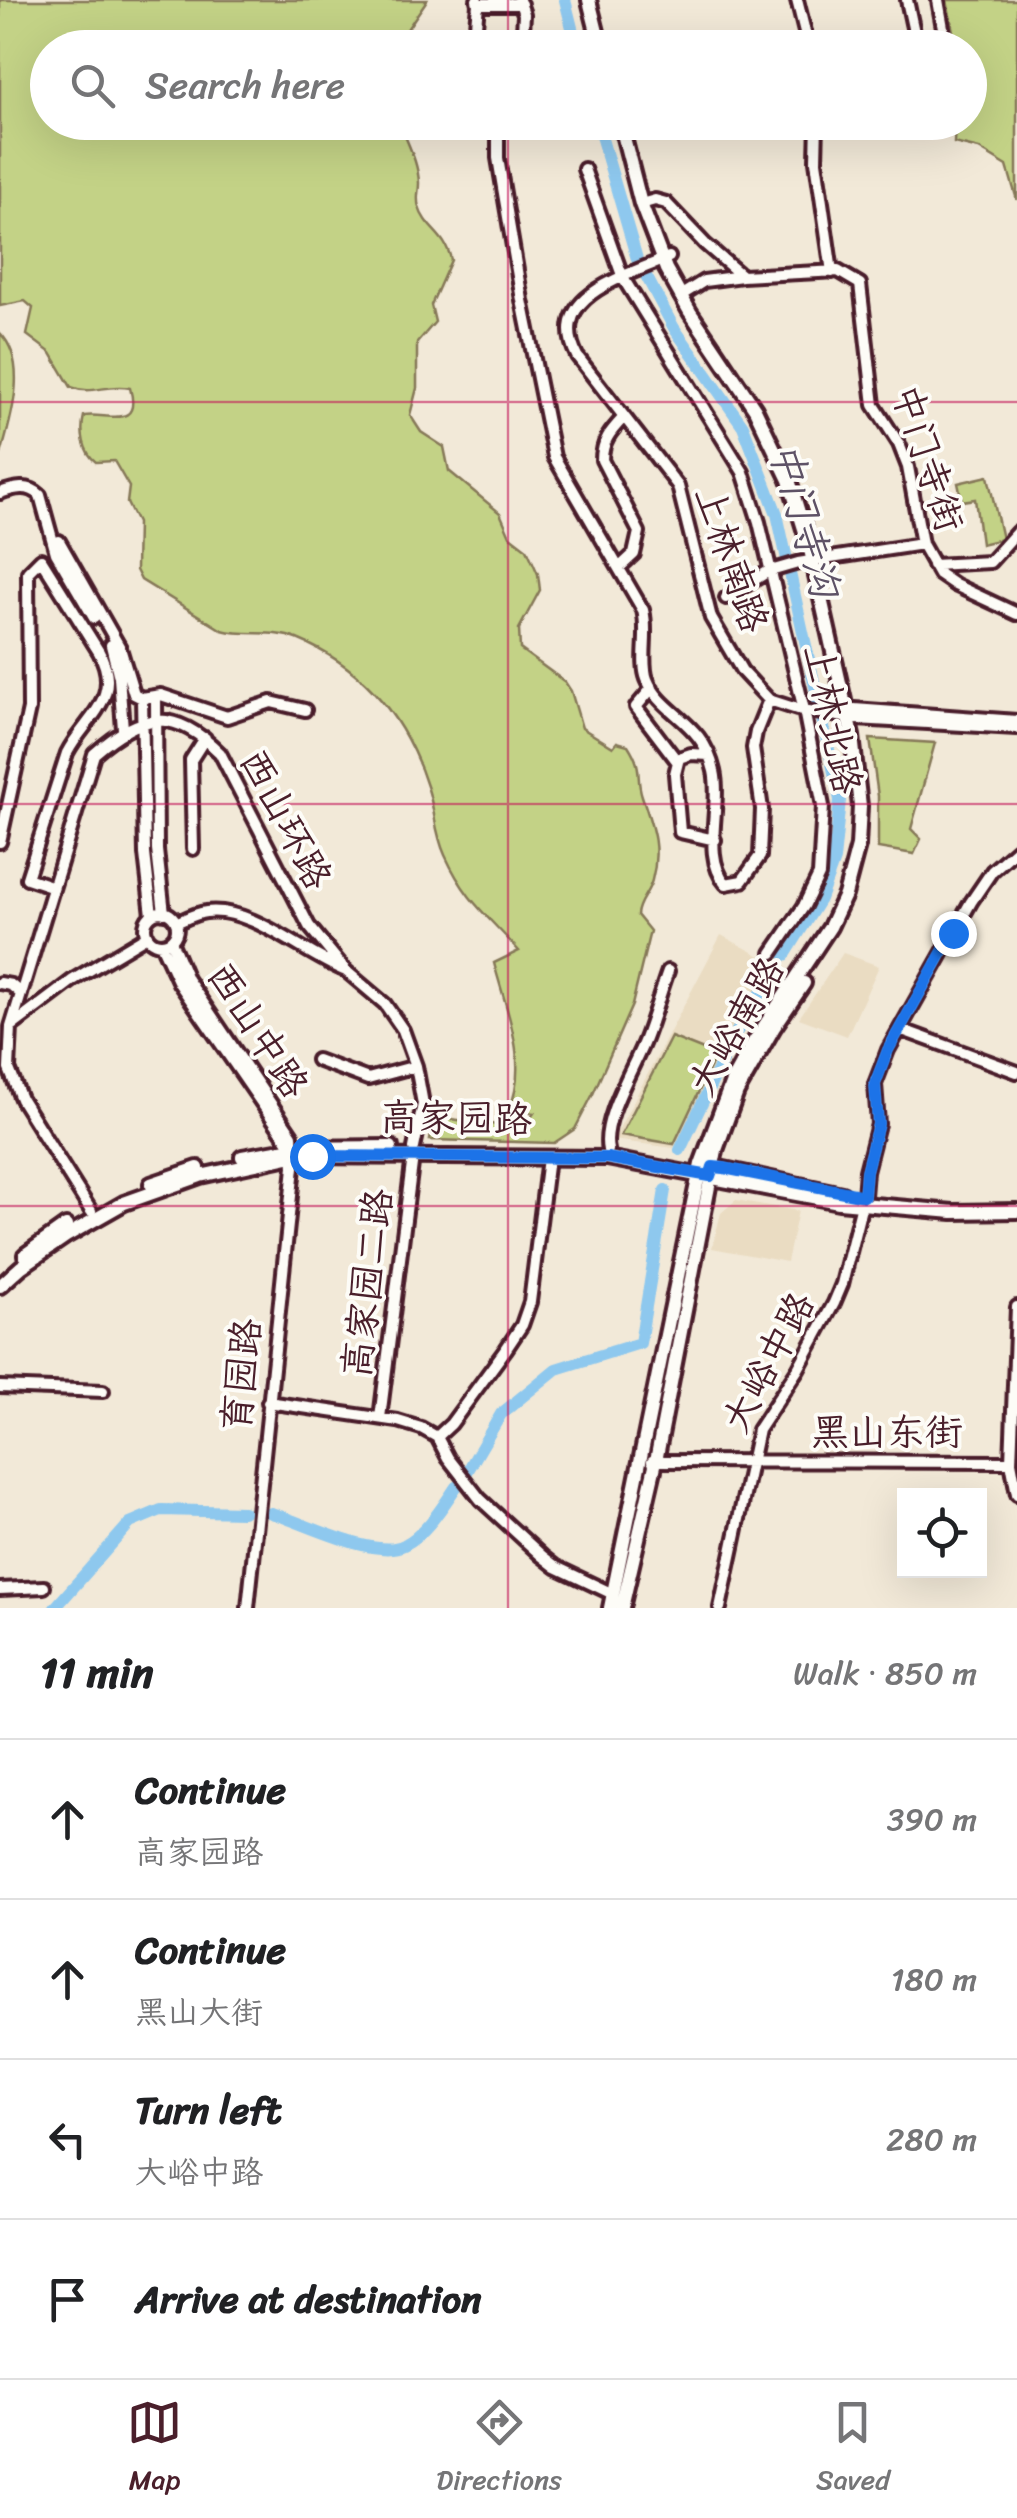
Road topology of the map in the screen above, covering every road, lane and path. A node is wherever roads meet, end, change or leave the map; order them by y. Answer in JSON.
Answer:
{"nodes":[{"id":1,"x":593,"y":0,"type":"edge"},
{"id":2,"x":797,"y":0,"type":"edge"},
{"id":3,"x":907,"y":0,"type":"edge"},
{"id":4,"x":938,"y":0,"type":"edge"},
{"id":5,"x":477,"y":2,"type":"edge"},
{"id":6,"x":520,"y":2,"type":"edge"},
{"id":7,"x":475,"y":30,"type":"edge"},
{"id":8,"x":521,"y":30,"type":"edge"},
{"id":9,"x":600,"y":30,"type":"edge"},
{"id":10,"x":804,"y":30,"type":"edge"},
{"id":11,"x":913,"y":30,"type":"edge"},
{"id":12,"x":943,"y":30,"type":"edge"},
{"id":13,"x":498,"y":140,"type":"edge"},
{"id":14,"x":628,"y":140,"type":"edge"},
{"id":15,"x":817,"y":140,"type":"edge"},
{"id":16,"x":584,"y":169,"type":"dead end"},
{"id":17,"x":645,"y":203,"type":"junction"},
{"id":18,"x":661,"y":260,"type":"junction"},
{"id":19,"x":832,"y":272,"type":"junction"},
{"id":20,"x":742,"y":276,"type":"junction"},
{"id":21,"x":623,"y":278,"type":"junction"},
{"id":22,"x":683,"y":294,"type":"junction"},
{"id":23,"x":624,"y":417,"type":"junction"},
{"id":24,"x":0,"y":494,"type":"edge"},
{"id":25,"x":1017,"y":532,"type":"edge"},
{"id":26,"x":59,"y":541,"type":"dead end"},
{"id":27,"x":922,"y":544,"type":"junction"},
{"id":28,"x":810,"y":560,"type":"junction"},
{"id":29,"x":933,"y":565,"type":"junction"},
{"id":30,"x":620,"y":567,"type":"junction"},
{"id":31,"x":770,"y":571,"type":"junction"},
{"id":32,"x":726,"y":598,"type":"dead end"},
{"id":33,"x":1017,"y":614,"type":"edge"},
{"id":34,"x":652,"y":688,"type":"junction"},
{"id":35,"x":156,"y":697,"type":"junction"},
{"id":36,"x":142,"y":698,"type":"junction"},
{"id":37,"x":769,"y":700,"type":"junction"},
{"id":38,"x":305,"y":710,"type":"dead end"},
{"id":39,"x":809,"y":711,"type":"junction"},
{"id":40,"x":847,"y":714,"type":"junction"},
{"id":41,"x":150,"y":722,"type":"junction"},
{"id":42,"x":1017,"y":725,"type":"edge"},
{"id":43,"x":123,"y":729,"type":"junction"},
{"id":44,"x":205,"y":738,"type":"junction"},
{"id":45,"x":709,"y":755,"type":"junction"},
{"id":46,"x":677,"y":761,"type":"junction"},
{"id":47,"x":53,"y":796,"type":"junction"},
{"id":48,"x":76,"y":805,"type":"junction"},
{"id":49,"x":715,"y":840,"type":"junction"},
{"id":50,"x":0,"y":842,"type":"edge"},
{"id":51,"x":193,"y":849,"type":"dead end"},
{"id":52,"x":1017,"y":849,"type":"edge"},
{"id":53,"x":51,"y":886,"type":"junction"},
{"id":54,"x":158,"y":914,"type":"junction"},
{"id":55,"x":176,"y":923,"type":"junction"},
{"id":56,"x":147,"y":936,"type":"junction"},
{"id":57,"x":166,"y":943,"type":"junction"},
{"id":58,"x":772,"y":953,"type":"dead end"},
{"id":59,"x":346,"y":971,"type":"junction"},
{"id":60,"x":668,"y":971,"type":"dead end"},
{"id":61,"x":0,"y":983,"type":"edge"},
{"id":62,"x":20,"y":993,"type":"junction"},
{"id":63,"x":11,"y":1027,"type":"junction"},
{"id":64,"x":900,"y":1028,"type":"junction"},
{"id":65,"x":317,"y":1060,"type":"dead end"},
{"id":66,"x":416,"y":1066,"type":"junction"},
{"id":67,"x":1017,"y":1072,"type":"edge"},
{"id":68,"x":608,"y":1150,"type":"junction"},
{"id":69,"x":293,"y":1152,"type":"junction"},
{"id":70,"x":414,"y":1152,"type":"junction"},
{"id":71,"x":548,"y":1158,"type":"junction"},
{"id":72,"x":706,"y":1170,"type":"junction"},
{"id":73,"x":863,"y":1200,"type":"junction"},
{"id":74,"x":1017,"y":1208,"type":"edge"},
{"id":75,"x":91,"y":1211,"type":"junction"},
{"id":76,"x":0,"y":1275,"type":"edge"},
{"id":77,"x":0,"y":1286,"type":"edge"},
{"id":78,"x":1017,"y":1307,"type":"edge"},
{"id":79,"x":0,"y":1387,"type":"edge"},
{"id":80,"x":103,"y":1390,"type":"dead end"},
{"id":81,"x":268,"y":1402,"type":"junction"},
{"id":82,"x":380,"y":1418,"type":"junction"},
{"id":83,"x":439,"y":1441,"type":"junction"},
{"id":84,"x":649,"y":1461,"type":"junction"},
{"id":85,"x":749,"y":1462,"type":"junction"},
{"id":86,"x":1011,"y":1462,"type":"junction"},
{"id":87,"x":1017,"y":1494,"type":"edge"},
{"id":88,"x":44,"y":1588,"type":"dead end"},
{"id":89,"x":0,"y":1589,"type":"edge"},
{"id":90,"x":611,"y":1601,"type":"edge"},
{"id":91,"x":248,"y":1608,"type":"edge"},
{"id":92,"x":622,"y":1608,"type":"edge"},
{"id":93,"x":720,"y":1608,"type":"edge"}],
"edges":[{"from":1,"to":9,"type":"main road"},
{"from":2,"to":10,"type":"street"},
{"from":3,"to":11,"type":"street"},
{"from":4,"to":12,"type":"street"},
{"from":5,"to":6,"type":"street"},
{"from":5,"to":7,"type":"street"},
{"from":6,"to":8,"type":"street"},
{"from":13,"to":30,"type":"street"},
{"from":14,"to":17,"type":"main road","name":"大峪南路"},
{"from":15,"to":19,"type":"street"},
{"from":16,"to":21,"type":"street","name":"上林北路"},
{"from":17,"to":18,"type":"main road","name":"大峪南路"},
{"from":17,"to":20,"type":"street"},
{"from":18,"to":21,"type":"street","name":"上林南路"},
{"from":18,"to":22,"type":"main road","name":"大峪南路"},
{"from":19,"to":20,"type":"street"},
{"from":19,"to":27,"type":"street","name":"中门寺街"},
{"from":20,"to":22,"type":"street"},
{"from":21,"to":23,"type":"street","name":"上林南路"},
{"from":21,"to":31,"type":"street","name":"上林北路"},
{"from":22,"to":28,"type":"main road","name":"大峪南路"},
{"from":23,"to":30,"type":"street"},
{"from":23,"to":37,"type":"street","name":"上林南路"},
{"from":24,"to":43,"type":"street"},
{"from":25,"to":29,"type":"street"},
{"from":26,"to":36,"type":"street"},
{"from":27,"to":28,"type":"street"},
{"from":27,"to":29,"type":"street","name":"中门寺街"},
{"from":28,"to":31,"type":"street"},
{"from":28,"to":40,"type":"main road","name":"大峪南路"},
{"from":29,"to":33,"type":"street","name":"中门寺街"},
{"from":30,"to":34,"type":"street"},
{"from":31,"to":32,"type":"street"},
{"from":31,"to":39,"type":"street","name":"上林北路"},
{"from":34,"to":45,"type":"street"},
{"from":34,"to":46,"type":"street"},
{"from":35,"to":36,"type":"street"},
{"from":35,"to":38,"type":"street"},
{"from":35,"to":41,"type":"street"},
{"from":36,"to":41,"type":"street"},
{"from":37,"to":39,"type":"street"},
{"from":37,"to":49,"type":"street"},
{"from":39,"to":40,"type":"street"},
{"from":39,"to":58,"type":"street","name":"上林北路"},
{"from":40,"to":42,"type":"street"},
{"from":40,"to":72,"type":"main road","name":"大峪南路"},
{"from":41,"to":43,"type":"street"},
{"from":41,"to":44,"type":"street","name":"西山环路"},
{"from":41,"to":54,"type":"street"},
{"from":43,"to":48,"type":"street"},
{"from":44,"to":51,"type":"street"},
{"from":44,"to":59,"type":"street","name":"西山环路"},
{"from":45,"to":46,"type":"street"},
{"from":45,"to":49,"type":"street"},
{"from":46,"to":49,"type":"street"},
{"from":47,"to":48,"type":"street"},
{"from":47,"to":50,"type":"street"},
{"from":47,"to":53,"type":"street"},
{"from":48,"to":53,"type":"street"},
{"from":52,"to":64,"type":"street","name":"大峪中路"},
{"from":53,"to":62,"type":"street"},
{"from":54,"to":55,"type":"street"},
{"from":54,"to":56,"type":"street"},
{"from":55,"to":57,"type":"street"},
{"from":55,"to":59,"type":"street"},
{"from":56,"to":57,"type":"street"},
{"from":56,"to":63,"type":"street"},
{"from":57,"to":69,"type":"street","name":"西山中路"},
{"from":59,"to":66,"type":"street","name":"西山环路"},
{"from":60,"to":68,"type":"street"},
{"from":61,"to":62,"type":"street"},
{"from":62,"to":63,"type":"street"},
{"from":63,"to":75,"type":"street"},
{"from":64,"to":67,"type":"street"},
{"from":64,"to":73,"type":"street","name":"大峪中路"},
{"from":65,"to":66,"type":"street"},
{"from":66,"to":70,"type":"street","name":"西山环路"},
{"from":68,"to":70,"type":"main road","name":"高家园路"},
{"from":68,"to":72,"type":"main road","name":"高家园路"},
{"from":69,"to":70,"type":"main road","name":"高家园路"},
{"from":69,"to":75,"type":"main road","name":"高家园路"},
{"from":69,"to":77,"type":"main road","name":"高家园路"},
{"from":69,"to":81,"type":"street","name":"育园路"},
{"from":70,"to":71,"type":"main road","name":"高家园路"},
{"from":70,"to":82,"type":"street","name":"高家园二路"},
{"from":71,"to":72,"type":"main road","name":"高家园路"},
{"from":71,"to":83,"type":"street"},
{"from":72,"to":73,"type":"main road"},
{"from":72,"to":84,"type":"main road","name":"大峪南路"},
{"from":73,"to":74,"type":"main road"},
{"from":73,"to":85,"type":"street","name":"大峪中路"},
{"from":75,"to":76,"type":"main road","name":"高家园路"},
{"from":78,"to":86,"type":"street"},
{"from":79,"to":80,"type":"street"},
{"from":81,"to":82,"type":"street"},
{"from":81,"to":91,"type":"street","name":"育园路"},
{"from":82,"to":83,"type":"street"},
{"from":83,"to":90,"type":"street"},
{"from":84,"to":85,"type":"street","name":"黑山东街"},
{"from":84,"to":90,"type":"main road","name":"大峪南路"},
{"from":84,"to":92,"type":"main road","name":"大峪南路"},
{"from":85,"to":86,"type":"street","name":"黑山东街"},
{"from":85,"to":93,"type":"street","name":"大峪中路"},
{"from":86,"to":87,"type":"street"},
{"from":88,"to":89,"type":"street"}]}
